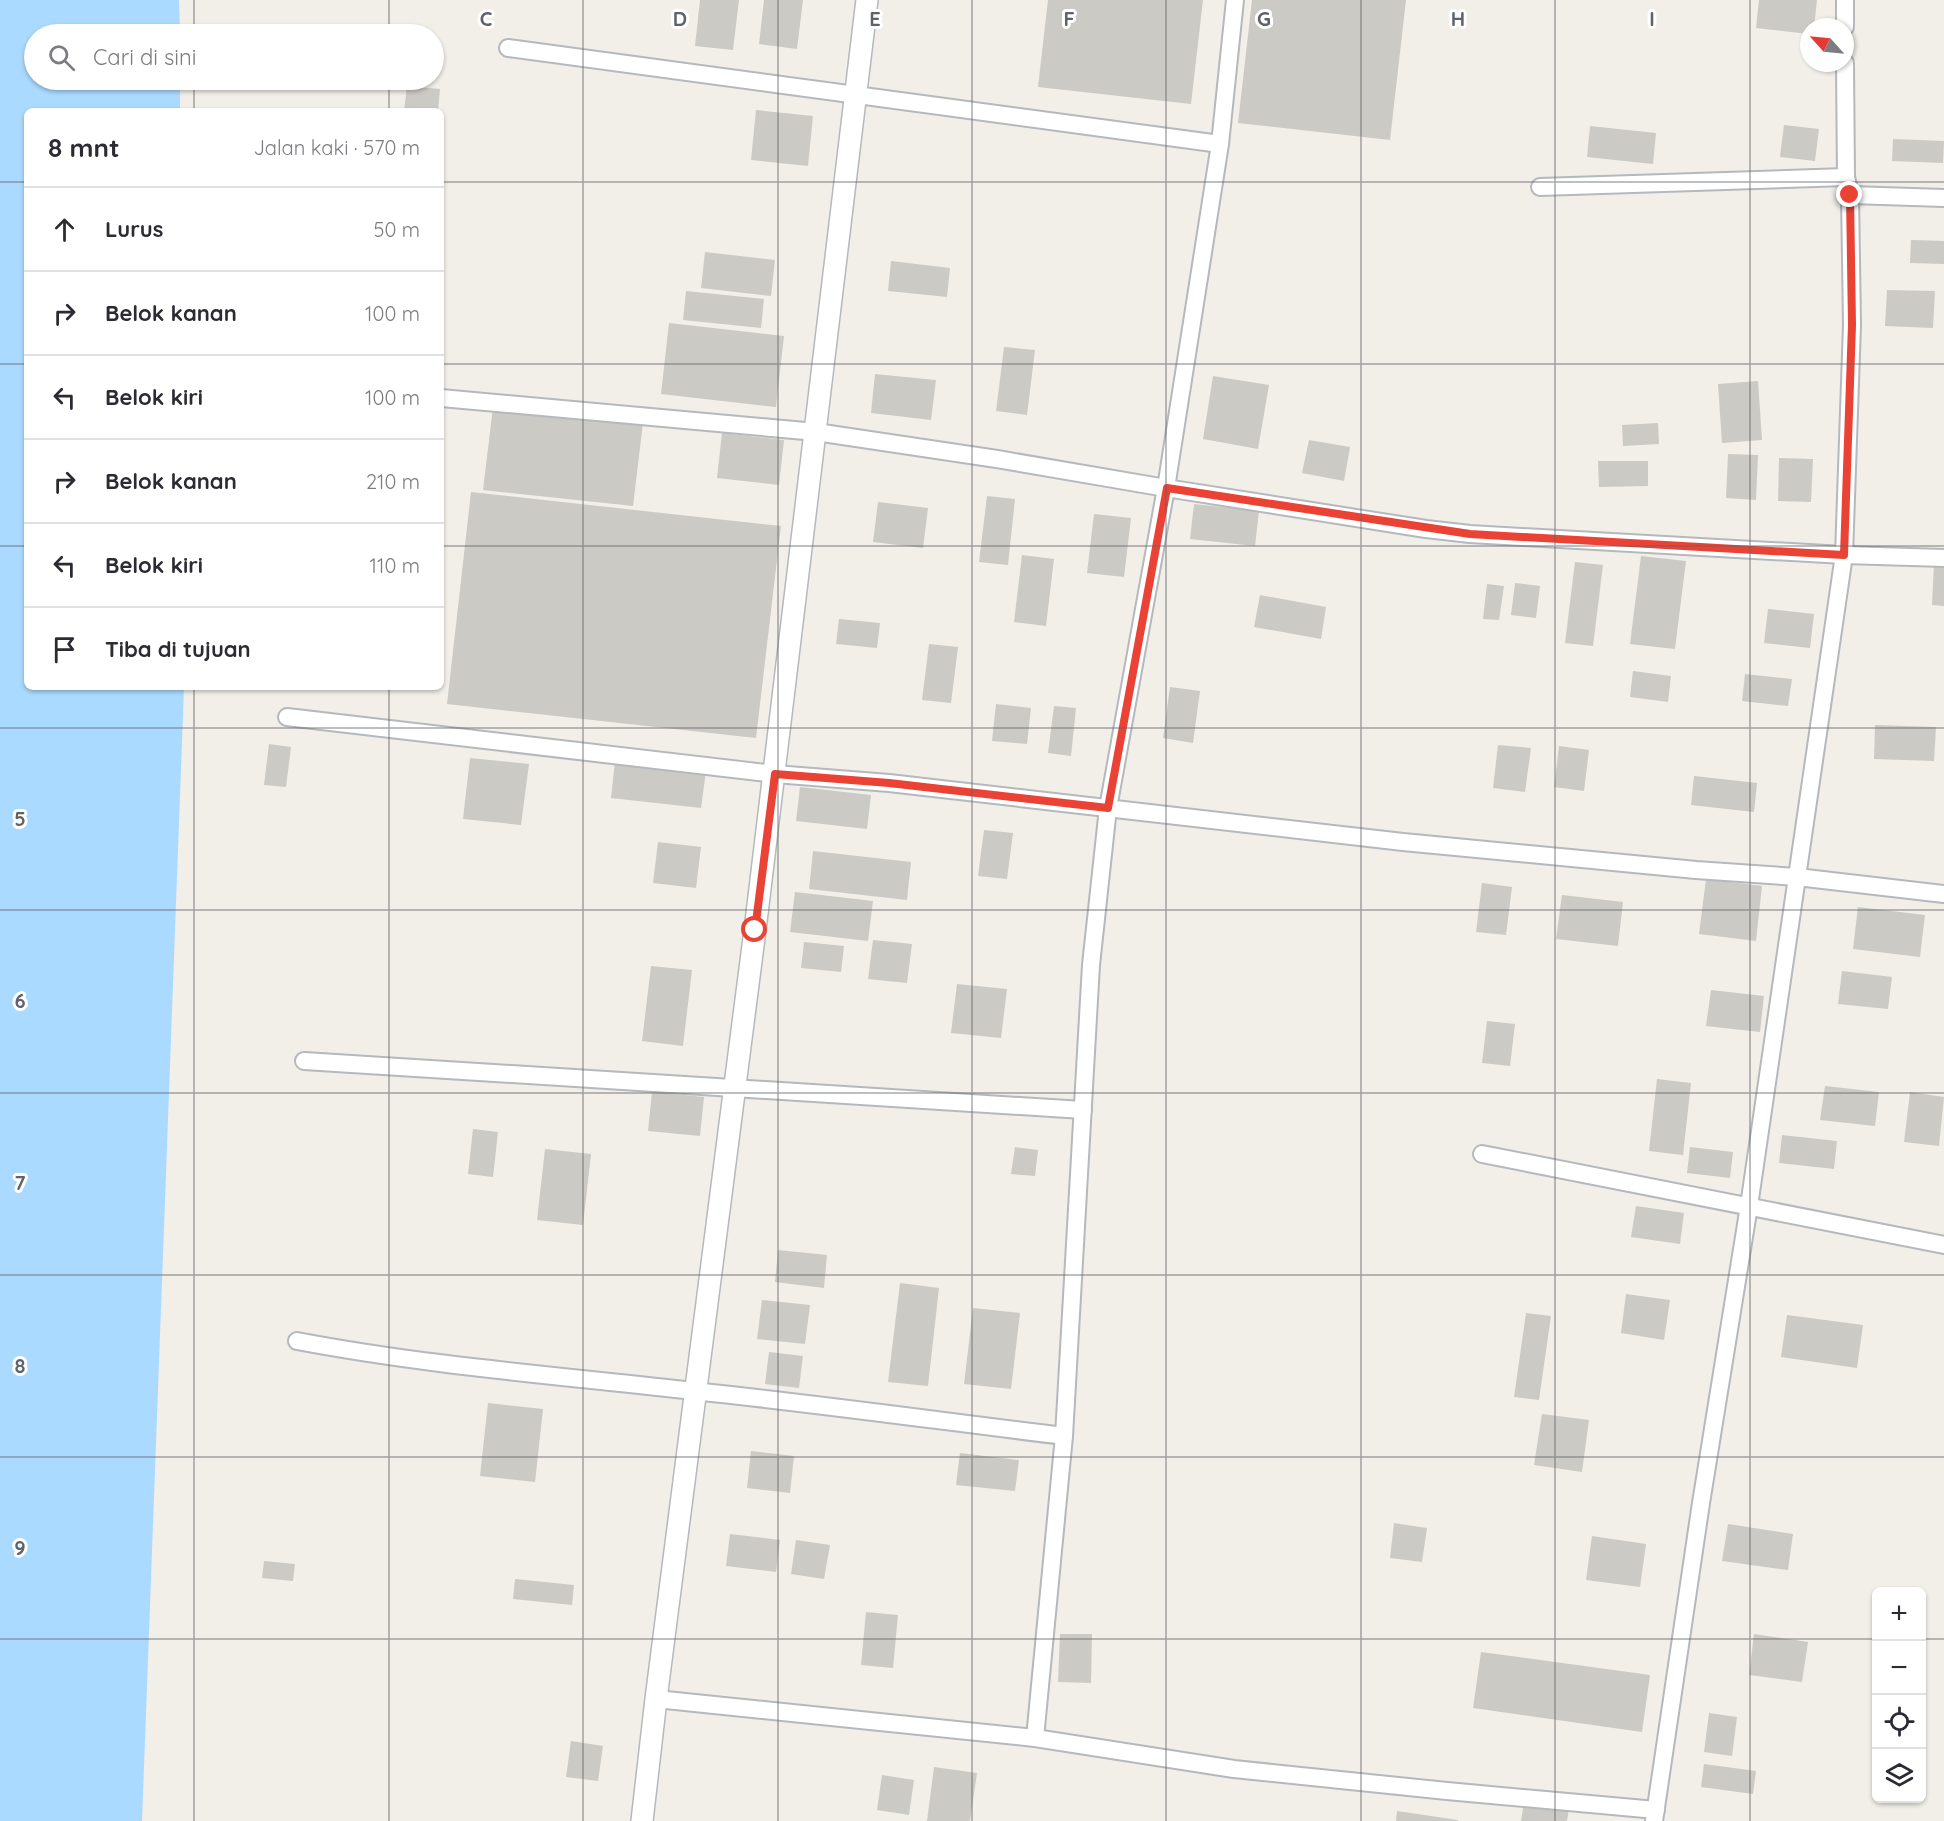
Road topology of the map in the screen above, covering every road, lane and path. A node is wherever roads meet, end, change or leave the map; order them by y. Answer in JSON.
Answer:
{"nodes":[{"id":1,"x":867,"y":0,"type":"edge"},
{"id":2,"x":1235,"y":0,"type":"edge"},
{"id":3,"x":1845,"y":0,"type":"edge"},
{"id":4,"x":1845,"y":18,"type":"edge"},
{"id":5,"x":508,"y":48,"type":"dead end"},
{"id":6,"x":1845,"y":72,"type":"edge"},
{"id":7,"x":856,"y":96,"type":"junction"},
{"id":8,"x":1220,"y":144,"type":"junction"},
{"id":9,"x":1846,"y":177,"type":"junction"},
{"id":10,"x":1540,"y":187,"type":"dead end"},
{"id":11,"x":1850,"y":195,"type":"junction"},
{"id":12,"x":1944,"y":198,"type":"edge"},
{"id":13,"x":444,"y":398,"type":"edge"},
{"id":14,"x":816,"y":432,"type":"junction"},
{"id":15,"x":1167,"y":488,"type":"junction"},
{"id":16,"x":1844,"y":555,"type":"junction"},
{"id":17,"x":1944,"y":558,"type":"edge"},
{"id":18,"x":287,"y":717,"type":"dead end"},
{"id":19,"x":775,"y":774,"type":"junction"},
{"id":20,"x":1108,"y":808,"type":"junction"},
{"id":21,"x":1797,"y":877,"type":"junction"},
{"id":22,"x":1944,"y":894,"type":"edge"},
{"id":23,"x":304,"y":1061,"type":"dead end"},
{"id":24,"x":735,"y":1089,"type":"junction"},
{"id":25,"x":1083,"y":1110,"type":"junction"},
{"id":26,"x":1482,"y":1154,"type":"dead end"},
{"id":27,"x":1749,"y":1206,"type":"junction"},
{"id":28,"x":1944,"y":1245,"type":"edge"},
{"id":29,"x":297,"y":1341,"type":"dead end"},
{"id":30,"x":696,"y":1391,"type":"junction"},
{"id":31,"x":1064,"y":1436,"type":"junction"},
{"id":32,"x":656,"y":1699,"type":"junction"},
{"id":33,"x":1035,"y":1738,"type":"junction"},
{"id":34,"x":1655,"y":1816,"type":"edge"},
{"id":35,"x":642,"y":1821,"type":"edge"}],
"edges":[{"from":1,"to":7,"type":"street"},
{"from":2,"to":8,"type":"street"},
{"from":3,"to":4,"type":"street"},
{"from":5,"to":7,"type":"street"},
{"from":6,"to":9,"type":"street"},
{"from":7,"to":8,"type":"street"},
{"from":7,"to":14,"type":"street"},
{"from":8,"to":15,"type":"street"},
{"from":9,"to":10,"type":"street"},
{"from":9,"to":11,"type":"street"},
{"from":11,"to":12,"type":"street"},
{"from":11,"to":16,"type":"street"},
{"from":13,"to":14,"type":"street"},
{"from":14,"to":15,"type":"street"},
{"from":14,"to":19,"type":"street"},
{"from":15,"to":16,"type":"street"},
{"from":15,"to":20,"type":"street"},
{"from":16,"to":17,"type":"street"},
{"from":16,"to":21,"type":"street"},
{"from":18,"to":19,"type":"street"},
{"from":19,"to":20,"type":"street"},
{"from":19,"to":24,"type":"street"},
{"from":20,"to":21,"type":"street"},
{"from":20,"to":25,"type":"street"},
{"from":21,"to":22,"type":"street"},
{"from":21,"to":27,"type":"street"},
{"from":23,"to":24,"type":"street"},
{"from":24,"to":25,"type":"street"},
{"from":24,"to":30,"type":"street"},
{"from":25,"to":31,"type":"street"},
{"from":26,"to":27,"type":"street"},
{"from":27,"to":28,"type":"street"},
{"from":27,"to":34,"type":"street"},
{"from":29,"to":30,"type":"street"},
{"from":30,"to":31,"type":"street"},
{"from":30,"to":32,"type":"street"},
{"from":31,"to":33,"type":"street"},
{"from":32,"to":33,"type":"street"},
{"from":32,"to":35,"type":"street"},
{"from":33,"to":34,"type":"street"}]}
